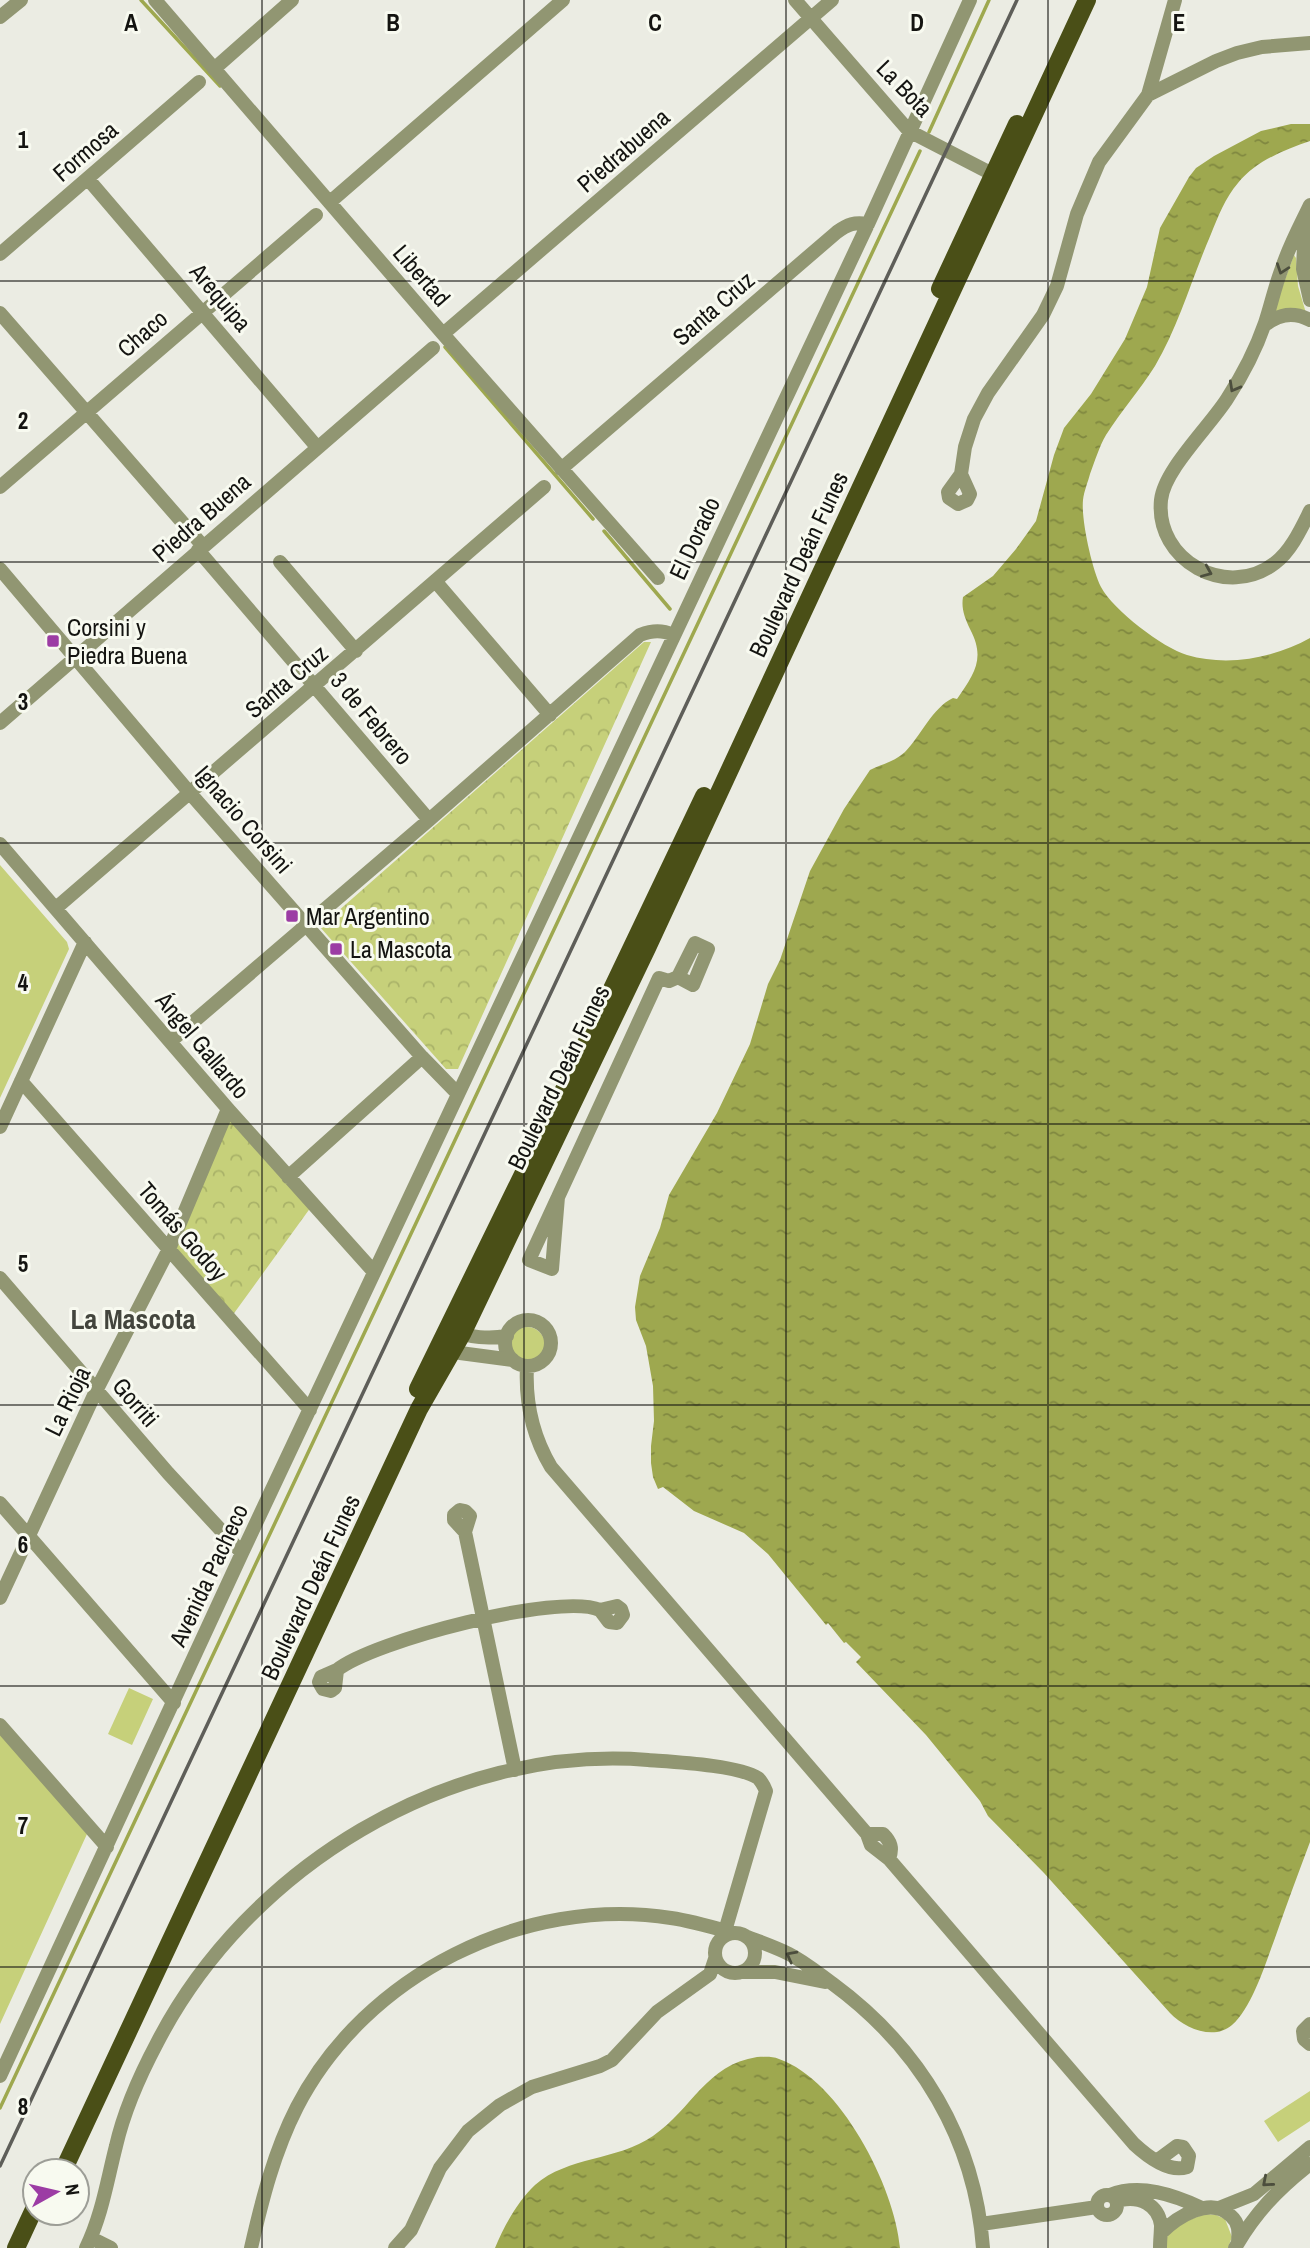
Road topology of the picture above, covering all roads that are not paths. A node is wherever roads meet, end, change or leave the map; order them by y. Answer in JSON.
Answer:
{"nodes":[{"id":1,"x":21,"y":0,"type":"edge"},
{"id":2,"x":155,"y":0,"type":"edge"},
{"id":3,"x":292,"y":0,"type":"edge"},
{"id":4,"x":563,"y":0,"type":"edge"},
{"id":5,"x":795,"y":0,"type":"edge"},
{"id":6,"x":832,"y":0,"type":"edge"},
{"id":7,"x":970,"y":0,"type":"edge"},
{"id":8,"x":1075,"y":0,"type":"edge"},
{"id":9,"x":1087,"y":0,"type":"edge"},
{"id":10,"x":1175,"y":0,"type":"edge"},
{"id":11,"x":0,"y":17,"type":"edge"},
{"id":12,"x":811,"y":19,"type":"junction"},
{"id":13,"x":1310,"y":43,"type":"edge"},
{"id":14,"x":214,"y":69,"type":"junction"},
{"id":15,"x":199,"y":82,"type":"dead end"},
{"id":16,"x":1148,"y":95,"type":"junction"},
{"id":17,"x":909,"y":131,"type":"junction"},
{"id":18,"x":999,"y":177,"type":"junction"},
{"id":19,"x":88,"y":179,"type":"junction"},
{"id":20,"x":330,"y":202,"type":"junction"},
{"id":21,"x":1308,"y":209,"type":"edge"},
{"id":22,"x":316,"y":215,"type":"dead end"},
{"id":23,"x":868,"y":224,"type":"junction"},
{"id":24,"x":0,"y":254,"type":"edge"},
{"id":25,"x":1310,"y":300,"type":"edge"},
{"id":26,"x":203,"y":310,"type":"junction"},
{"id":27,"x":0,"y":313,"type":"edge"},
{"id":28,"x":1310,"y":320,"type":"edge"},
{"id":29,"x":1264,"y":326,"type":"junction"},
{"id":30,"x":443,"y":334,"type":"junction"},
{"id":31,"x":433,"y":348,"type":"dead end"},
{"id":32,"x":86,"y":412,"type":"junction"},
{"id":33,"x":317,"y":447,"type":"junction"},
{"id":34,"x":561,"y":469,"type":"junction"},
{"id":35,"x":961,"y":474,"type":"dead end"},
{"id":36,"x":0,"y":487,"type":"edge"},
{"id":37,"x":544,"y":487,"type":"dead end"},
{"id":38,"x":1310,"y":511,"type":"edge"},
{"id":39,"x":200,"y":548,"type":"junction"},
{"id":40,"x":280,"y":562,"type":"dead end"},
{"id":41,"x":0,"y":569,"type":"edge"},
{"id":42,"x":658,"y":578,"type":"dead end"},
{"id":43,"x":436,"y":582,"type":"junction"},
{"id":44,"x":674,"y":635,"type":"junction"},
{"id":45,"x":356,"y":651,"type":"junction"},
{"id":46,"x":75,"y":657,"type":"junction"},
{"id":47,"x":315,"y":686,"type":"junction"},
{"id":48,"x":550,"y":715,"type":"junction"},
{"id":49,"x":0,"y":723,"type":"edge"},
{"id":50,"x":189,"y":792,"type":"junction"},
{"id":51,"x":429,"y":820,"type":"junction"},
{"id":52,"x":0,"y":844,"type":"edge"},
{"id":53,"x":56,"y":908,"type":"junction"},
{"id":54,"x":308,"y":925,"type":"junction"},
{"id":55,"x":85,"y":942,"type":"junction"},
{"id":56,"x":638,"y":967,"type":"junction"},
{"id":57,"x":678,"y":977,"type":"dead end"},
{"id":58,"x":659,"y":978,"type":"junction"},
{"id":59,"x":171,"y":1041,"type":"junction"},
{"id":60,"x":422,"y":1057,"type":"junction"},
{"id":61,"x":21,"y":1081,"type":"junction"},
{"id":62,"x":458,"y":1094,"type":"junction"},
{"id":63,"x":228,"y":1109,"type":"junction"},
{"id":64,"x":0,"y":1127,"type":"edge"},
{"id":65,"x":288,"y":1177,"type":"junction"},
{"id":66,"x":558,"y":1197,"type":"dead end"},
{"id":67,"x":169,"y":1250,"type":"junction"},
{"id":68,"x":374,"y":1272,"type":"junction"},
{"id":69,"x":0,"y":1278,"type":"edge"},
{"id":70,"x":455,"y":1331,"type":"junction"},
{"id":71,"x":506,"y":1336,"type":"junction"},
{"id":72,"x":447,"y":1348,"type":"junction"},
{"id":73,"x":513,"y":1360,"type":"junction"},
{"id":74,"x":527,"y":1366,"type":"junction"},
{"id":75,"x":96,"y":1391,"type":"junction"},
{"id":76,"x":310,"y":1410,"type":"junction"},
{"id":77,"x":0,"y":1503,"type":"edge"},
{"id":78,"x":465,"y":1532,"type":"dead end"},
{"id":79,"x":29,"y":1536,"type":"junction"},
{"id":80,"x":242,"y":1553,"type":"junction"},
{"id":81,"x":0,"y":1598,"type":"edge"},
{"id":82,"x":600,"y":1610,"type":"dead end"},
{"id":83,"x":483,"y":1618,"type":"junction"},
{"id":84,"x":338,"y":1670,"type":"dead end"},
{"id":85,"x":174,"y":1703,"type":"junction"},
{"id":86,"x":0,"y":1725,"type":"edge"},
{"id":87,"x":515,"y":1770,"type":"junction"},
{"id":88,"x":107,"y":1847,"type":"junction"},
{"id":89,"x":699,"y":1924,"type":"junction"},
{"id":90,"x":735,"y":1933,"type":"junction"},
{"id":91,"x":715,"y":1954,"type":"junction"},
{"id":92,"x":738,"y":1973,"type":"junction"},
{"id":93,"x":701,"y":1982,"type":"junction"},
{"id":94,"x":833,"y":1984,"type":"junction"},
{"id":95,"x":1310,"y":2024,"type":"edge"},
{"id":96,"x":1310,"y":2044,"type":"edge"},
{"id":97,"x":0,"y":2076,"type":"edge"},
{"id":98,"x":1310,"y":2147,"type":"edge"},
{"id":99,"x":59,"y":2157,"type":"edge"},
{"id":100,"x":70,"y":2157,"type":"edge"},
{"id":101,"x":1158,"y":2160,"type":"dead end"},
{"id":102,"x":1310,"y":2164,"type":"edge"},
{"id":103,"x":1155,"y":2199,"type":"junction"},
{"id":104,"x":1202,"y":2208,"type":"junction"},
{"id":105,"x":1219,"y":2208,"type":"junction"},
{"id":106,"x":981,"y":2224,"type":"junction"},
{"id":107,"x":26,"y":2227,"type":"edge"},
{"id":108,"x":37,"y":2227,"type":"edge"},
{"id":109,"x":1157,"y":2242,"type":"edge"},
{"id":110,"x":89,"y":2243,"type":"edge"},
{"id":111,"x":1236,"y":2246,"type":"edge"},
{"id":112,"x":16,"y":2248,"type":"edge"},
{"id":113,"x":27,"y":2248,"type":"edge"},
{"id":114,"x":111,"y":2248,"type":"edge"},
{"id":115,"x":251,"y":2248,"type":"edge"},
{"id":116,"x":394,"y":2248,"type":"edge"},
{"id":117,"x":983,"y":2248,"type":"edge"}],
"edges":[{"from":1,"to":11,"type":"street"},
{"from":2,"to":14,"type":"street","name":"Libertad"},
{"from":3,"to":14,"type":"street"},
{"from":4,"to":20,"type":"street"},
{"from":5,"to":12,"type":"street","name":"La Bota"},
{"from":6,"to":12,"type":"street","name":"Piedrabuena"},
{"from":7,"to":17,"type":"street","name":"El Dorado"},
{"from":8,"to":18,"type":"main road","name":"Boulevard Deán Funes"},
{"from":9,"to":18,"type":"main road","name":"Boulevard Deán Funes"},
{"from":10,"to":16,"type":"street"},
{"from":12,"to":17,"type":"street","name":"La Bota"},
{"from":12,"to":30,"type":"street","name":"Piedrabuena"},
{"from":13,"to":16,"type":"street"},
{"from":14,"to":20,"type":"street","name":"Libertad"},
{"from":15,"to":19,"type":"street","name":"Formosa"},
{"from":16,"to":35,"type":"street"},
{"from":17,"to":18,"type":"street","name":"La Bota"},
{"from":17,"to":23,"type":"street","name":"El Dorado"},
{"from":18,"to":56,"type":"main road","name":"Boulevard Deán Funes"},
{"from":18,"to":70,"type":"main road","name":"Boulevard Deán Funes"},
{"from":19,"to":24,"type":"street","name":"Formosa"},
{"from":19,"to":26,"type":"street","name":"Arequipa"},
{"from":20,"to":30,"type":"street","name":"Libertad"},
{"from":21,"to":25,"type":"street"},
{"from":21,"to":29,"type":"street","one_way":true},
{"from":22,"to":26,"type":"street","name":"Chaco"},
{"from":23,"to":34,"type":"street","name":"Santa Cruz"},
{"from":23,"to":44,"type":"street","name":"El Dorado"},
{"from":26,"to":32,"type":"street","name":"Chaco"},
{"from":26,"to":33,"type":"street","name":"Arequipa"},
{"from":27,"to":32,"type":"street","name":"3 de Febrero"},
{"from":28,"to":29,"type":"street"},
{"from":29,"to":38,"type":"street","one_way":true},
{"from":30,"to":34,"type":"street","name":"Libertad"},
{"from":31,"to":33,"type":"street","name":"Piedra Buena"},
{"from":32,"to":36,"type":"street","name":"Chaco"},
{"from":32,"to":39,"type":"street","name":"3 de Febrero"},
{"from":33,"to":39,"type":"street","name":"Piedra Buena"},
{"from":34,"to":42,"type":"street","name":"Libertad"},
{"from":37,"to":43,"type":"street","name":"Santa Cruz"},
{"from":39,"to":46,"type":"street","name":"Piedra Buena"},
{"from":39,"to":47,"type":"street","name":"3 de Febrero"},
{"from":40,"to":45,"type":"street"},
{"from":41,"to":46,"type":"street","name":"Ignacio Corsini"},
{"from":43,"to":45,"type":"street","name":"Santa Cruz"},
{"from":43,"to":48,"type":"street"},
{"from":44,"to":48,"type":"street"},
{"from":44,"to":62,"type":"street","name":"El Dorado"},
{"from":45,"to":47,"type":"street","name":"Santa Cruz"},
{"from":46,"to":49,"type":"street","name":"Piedra Buena"},
{"from":46,"to":50,"type":"street","name":"Ignacio Corsini"},
{"from":47,"to":50,"type":"street","name":"Santa Cruz"},
{"from":47,"to":51,"type":"street","name":"3 de Febrero"},
{"from":48,"to":51,"type":"street"},
{"from":50,"to":53,"type":"street","name":"Santa Cruz"},
{"from":50,"to":54,"type":"street","name":"Ignacio Corsini"},
{"from":51,"to":54,"type":"street"},
{"from":52,"to":53,"type":"street","name":"Ángel Gallardo"},
{"from":53,"to":55,"type":"street","name":"Ángel Gallardo"},
{"from":54,"to":59,"type":"street"},
{"from":54,"to":60,"type":"street","name":"Ignacio Corsini"},
{"from":55,"to":59,"type":"street","name":"Ángel Gallardo"},
{"from":55,"to":61,"type":"street"},
{"from":56,"to":58,"type":"street"},
{"from":56,"to":70,"type":"main road","name":"Boulevard Deán Funes"},
{"from":57,"to":58,"type":"street"},
{"from":58,"to":66,"type":"street"},
{"from":59,"to":63,"type":"street","name":"Ángel Gallardo"},
{"from":60,"to":62,"type":"street","name":"Ignacio Corsini"},
{"from":60,"to":65,"type":"street"},
{"from":61,"to":64,"type":"street"},
{"from":61,"to":67,"type":"street","name":"Tomás Godoy"},
{"from":62,"to":68,"type":"street","name":"Avenida Pacheco"},
{"from":63,"to":65,"type":"street","name":"Ángel Gallardo"},
{"from":63,"to":67,"type":"street","name":"La Rioja"},
{"from":65,"to":68,"type":"street","name":"Ángel Gallardo"},
{"from":67,"to":75,"type":"street","name":"La Rioja"},
{"from":67,"to":76,"type":"street","name":"Tomás Godoy"},
{"from":68,"to":76,"type":"street","name":"Avenida Pacheco"},
{"from":69,"to":75,"type":"street","name":"Gorriti"},
{"from":70,"to":71,"type":"street"},
{"from":70,"to":72,"type":"main road","name":"Boulevard Deán Funes"},
{"from":71,"to":73,"type":"street"},
{"from":71,"to":74,"type":"street"},
{"from":72,"to":73,"type":"street"},
{"from":72,"to":99,"type":"main road","name":"Boulevard Deán Funes"},
{"from":72,"to":100,"type":"main road","name":"Boulevard Deán Funes"},
{"from":73,"to":74,"type":"street"},
{"from":74,"to":101,"type":"street"},
{"from":75,"to":79,"type":"street","name":"La Rioja"},
{"from":75,"to":80,"type":"street","name":"Gorriti"},
{"from":76,"to":80,"type":"street","name":"Avenida Pacheco"},
{"from":77,"to":79,"type":"street"},
{"from":78,"to":83,"type":"street"},
{"from":79,"to":81,"type":"street","name":"La Rioja"},
{"from":79,"to":85,"type":"street"},
{"from":80,"to":85,"type":"street","name":"Avenida Pacheco"},
{"from":82,"to":83,"type":"street"},
{"from":83,"to":84,"type":"street"},
{"from":83,"to":87,"type":"street"},
{"from":85,"to":88,"type":"street","name":"Avenida Pacheco"},
{"from":86,"to":88,"type":"street"},
{"from":87,"to":90,"type":"street"},
{"from":87,"to":110,"type":"street"},
{"from":88,"to":97,"type":"street","name":"Avenida Pacheco"},
{"from":89,"to":90,"type":"street"},
{"from":89,"to":91,"type":"street"},
{"from":89,"to":115,"type":"street"},
{"from":90,"to":91,"type":"street"},
{"from":90,"to":92,"type":"street"},
{"from":94,"to":90,"type":"street","one_way":true},
{"from":91,"to":92,"type":"street"},
{"from":91,"to":93,"type":"street"},
{"from":92,"to":93,"type":"street"},
{"from":92,"to":94,"type":"street"},
{"from":93,"to":116,"type":"street"},
{"from":94,"to":106,"type":"street"},
{"from":95,"to":96,"type":"street"},
{"from":98,"to":105,"type":"street","one_way":true},
{"from":102,"to":111,"type":"street"},
{"from":103,"to":104,"type":"street"},
{"from":103,"to":106,"type":"street"},
{"from":103,"to":109,"type":"street"},
{"from":104,"to":105,"type":"street"},
{"from":104,"to":109,"type":"street"},
{"from":105,"to":111,"type":"street"},
{"from":106,"to":117,"type":"street"},
{"from":107,"to":112,"type":"main road"},
{"from":108,"to":113,"type":"main road"},
{"from":110,"to":114,"type":"street"}]}
